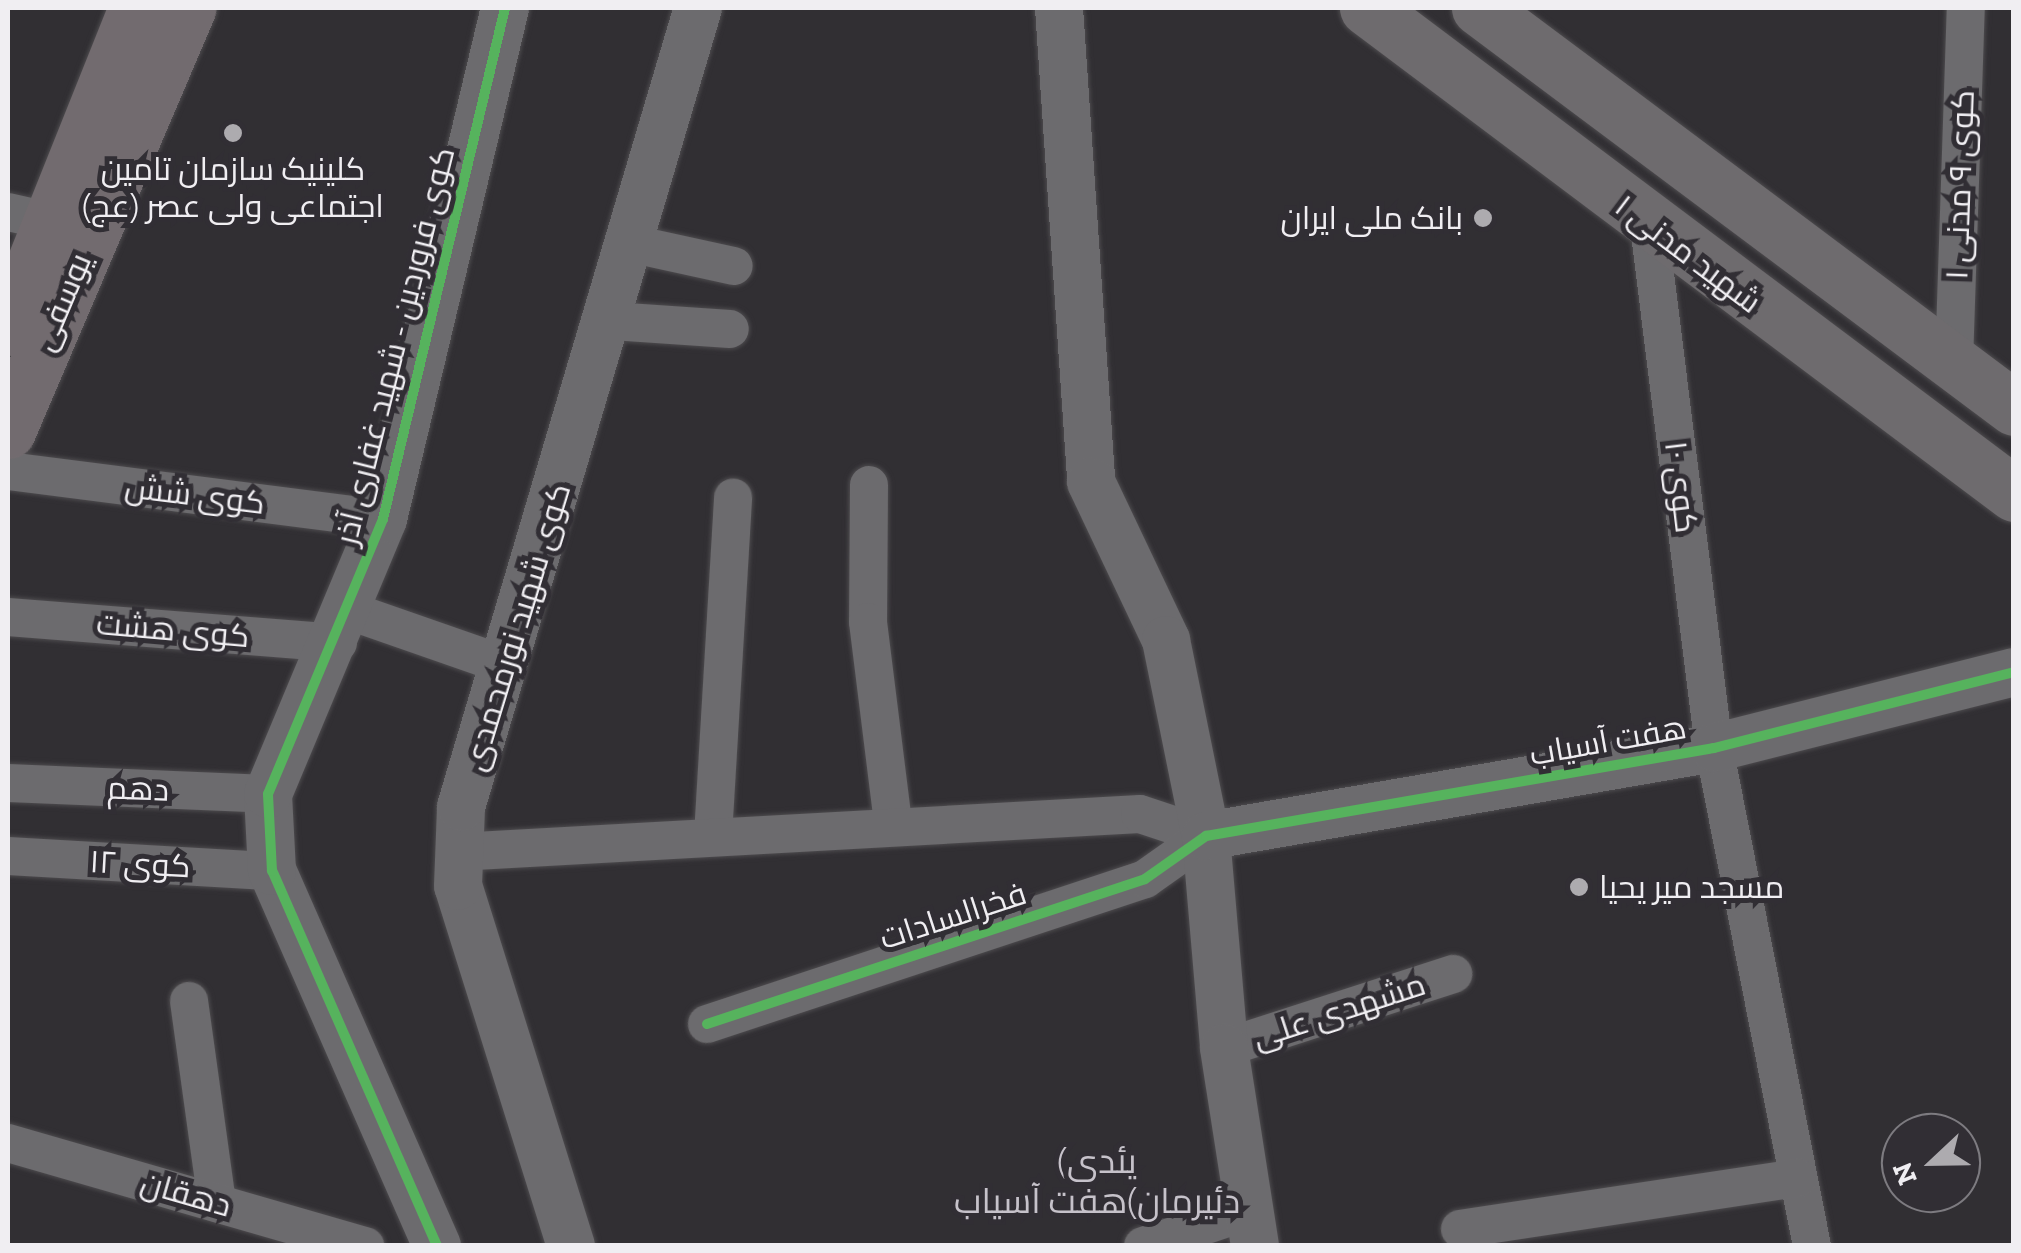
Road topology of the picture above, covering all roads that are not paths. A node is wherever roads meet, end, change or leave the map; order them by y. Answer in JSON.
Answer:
{"nodes":[{"id":1,"x":505,"y":8,"type":"edge"},
{"id":2,"x":698,"y":8,"type":"edge"},
{"id":3,"x":1059,"y":8,"type":"edge"},
{"id":4,"x":1367,"y":8,"type":"edge"},
{"id":5,"x":1479,"y":8,"type":"edge"},
{"id":6,"x":1966,"y":8,"type":"edge"},
{"id":7,"x":170,"y":9,"type":"edge"},
{"id":8,"x":30,"y":217,"type":"edge"},
{"id":9,"x":1648,"y":226,"type":"junction"},
{"id":10,"x":633,"y":244,"type":"junction"},
{"id":11,"x":734,"y":266,"type":"dead end"},
{"id":12,"x":612,"y":320,"type":"junction"},
{"id":13,"x":8,"y":328,"type":"edge"},
{"id":14,"x":730,"y":329,"type":"dead end"},
{"id":15,"x":1954,"y":363,"type":"junction"},
{"id":16,"x":2014,"y":408,"type":"edge"},
{"id":17,"x":8,"y":431,"type":"edge"},
{"id":18,"x":8,"y":471,"type":"edge"},
{"id":19,"x":869,"y":485,"type":"dead end"},
{"id":20,"x":2014,"y":494,"type":"edge"},
{"id":21,"x":733,"y":498,"type":"dead end"},
{"id":22,"x":383,"y":520,"type":"junction"},
{"id":23,"x":8,"y":617,"type":"edge"},
{"id":24,"x":344,"y":627,"type":"junction"},
{"id":25,"x":505,"y":665,"type":"junction"},
{"id":26,"x":2014,"y":672,"type":"edge"},
{"id":27,"x":1714,"y":748,"type":"junction"},
{"id":28,"x":8,"y":784,"type":"edge"},
{"id":29,"x":268,"y":794,"type":"junction"},
{"id":30,"x":894,"y":824,"type":"junction"},
{"id":31,"x":714,"y":836,"type":"junction"},
{"id":32,"x":1206,"y":836,"type":"junction"},
{"id":33,"x":457,"y":852,"type":"junction"},
{"id":34,"x":8,"y":856,"type":"edge"},
{"id":35,"x":272,"y":872,"type":"junction"},
{"id":36,"x":1453,"y":974,"type":"dead end"},
{"id":37,"x":189,"y":1001,"type":"dead end"},
{"id":38,"x":707,"y":1024,"type":"dead end"},
{"id":39,"x":1224,"y":1048,"type":"junction"},
{"id":40,"x":8,"y":1143,"type":"edge"},
{"id":41,"x":1798,"y":1178,"type":"junction"},
{"id":42,"x":217,"y":1203,"type":"junction"},
{"id":43,"x":1252,"y":1228,"type":"edge"},
{"id":44,"x":1460,"y":1229,"type":"dead end"},
{"id":45,"x":365,"y":1246,"type":"edge"},
{"id":46,"x":437,"y":1246,"type":"edge"},
{"id":47,"x":571,"y":1246,"type":"edge"},
{"id":48,"x":1143,"y":1246,"type":"edge"},
{"id":49,"x":1812,"y":1246,"type":"edge"}],
"edges":[{"from":1,"to":22,"type":"street","name":"کوی فروردین - شهید غفاری آذر"},
{"from":2,"to":10,"type":"street","name":"کوی شهید نورمحمدی"},
{"from":3,"to":32,"type":"street"},
{"from":4,"to":9,"type":"main road","name":"شهید مدنی ۱"},
{"from":5,"to":15,"type":"main road"},
{"from":6,"to":15,"type":"street","name":"کوی ۹ مدنی ۱"},
{"from":7,"to":8,"type":"main road","name":"یوسفی"},
{"from":7,"to":17,"type":"main road","name":"یوسفی"},
{"from":8,"to":13,"type":"main road","name":"یوسفی"},
{"from":9,"to":20,"type":"main road","name":"شهید مدنی ۱"},
{"from":9,"to":27,"type":"street","name":"کوی ۱۰"},
{"from":10,"to":11,"type":"street"},
{"from":10,"to":12,"type":"street","name":"کوی شهید نورمحمدی"},
{"from":12,"to":14,"type":"street"},
{"from":12,"to":25,"type":"street","name":"کوی شهید نورمحمدی"},
{"from":15,"to":16,"type":"main road"},
{"from":18,"to":22,"type":"street","name":"کوی شش"},
{"from":19,"to":30,"type":"street"},
{"from":21,"to":31,"type":"street"},
{"from":22,"to":24,"type":"street","name":"کوی فروردین - شهید غفاری آذر"},
{"from":23,"to":24,"type":"street","name":"کوی هشت"},
{"from":24,"to":25,"type":"street","name":"کوی هشت"},
{"from":24,"to":29,"type":"street","name":"کوی فروردین - شهید غفاری آذر"},
{"from":25,"to":33,"type":"street","name":"کوی شهید نورمحمدی"},
{"from":26,"to":27,"type":"street","name":"هفت آسیاب"},
{"from":27,"to":32,"type":"street","name":"هفت آسیاب"},
{"from":27,"to":41,"type":"street","name":"کوی ۱۰"},
{"from":28,"to":29,"type":"street","name":"دهم"},
{"from":29,"to":35,"type":"street","name":"کوی فروردین - شهید غفاری آذر"},
{"from":30,"to":31,"type":"street"},
{"from":30,"to":32,"type":"street"},
{"from":31,"to":33,"type":"street"},
{"from":32,"to":38,"type":"street","name":"فخرالسادات"},
{"from":32,"to":39,"type":"street"},
{"from":33,"to":47,"type":"street","name":"کوی شهید نورمحمدی"},
{"from":34,"to":35,"type":"street","name":"کوی ۱۲"},
{"from":35,"to":46,"type":"street","name":"کوی فروردین - شهید غفاری آذر"},
{"from":36,"to":39,"type":"street","name":"مشهدی علی"},
{"from":37,"to":42,"type":"street"},
{"from":39,"to":43,"type":"street"},
{"from":40,"to":42,"type":"street","name":"دهقان"},
{"from":41,"to":44,"type":"street"},
{"from":41,"to":49,"type":"street","name":"کوی ۱۰"},
{"from":42,"to":45,"type":"street","name":"دهقان"},
{"from":43,"to":48,"type":"street"}]}
